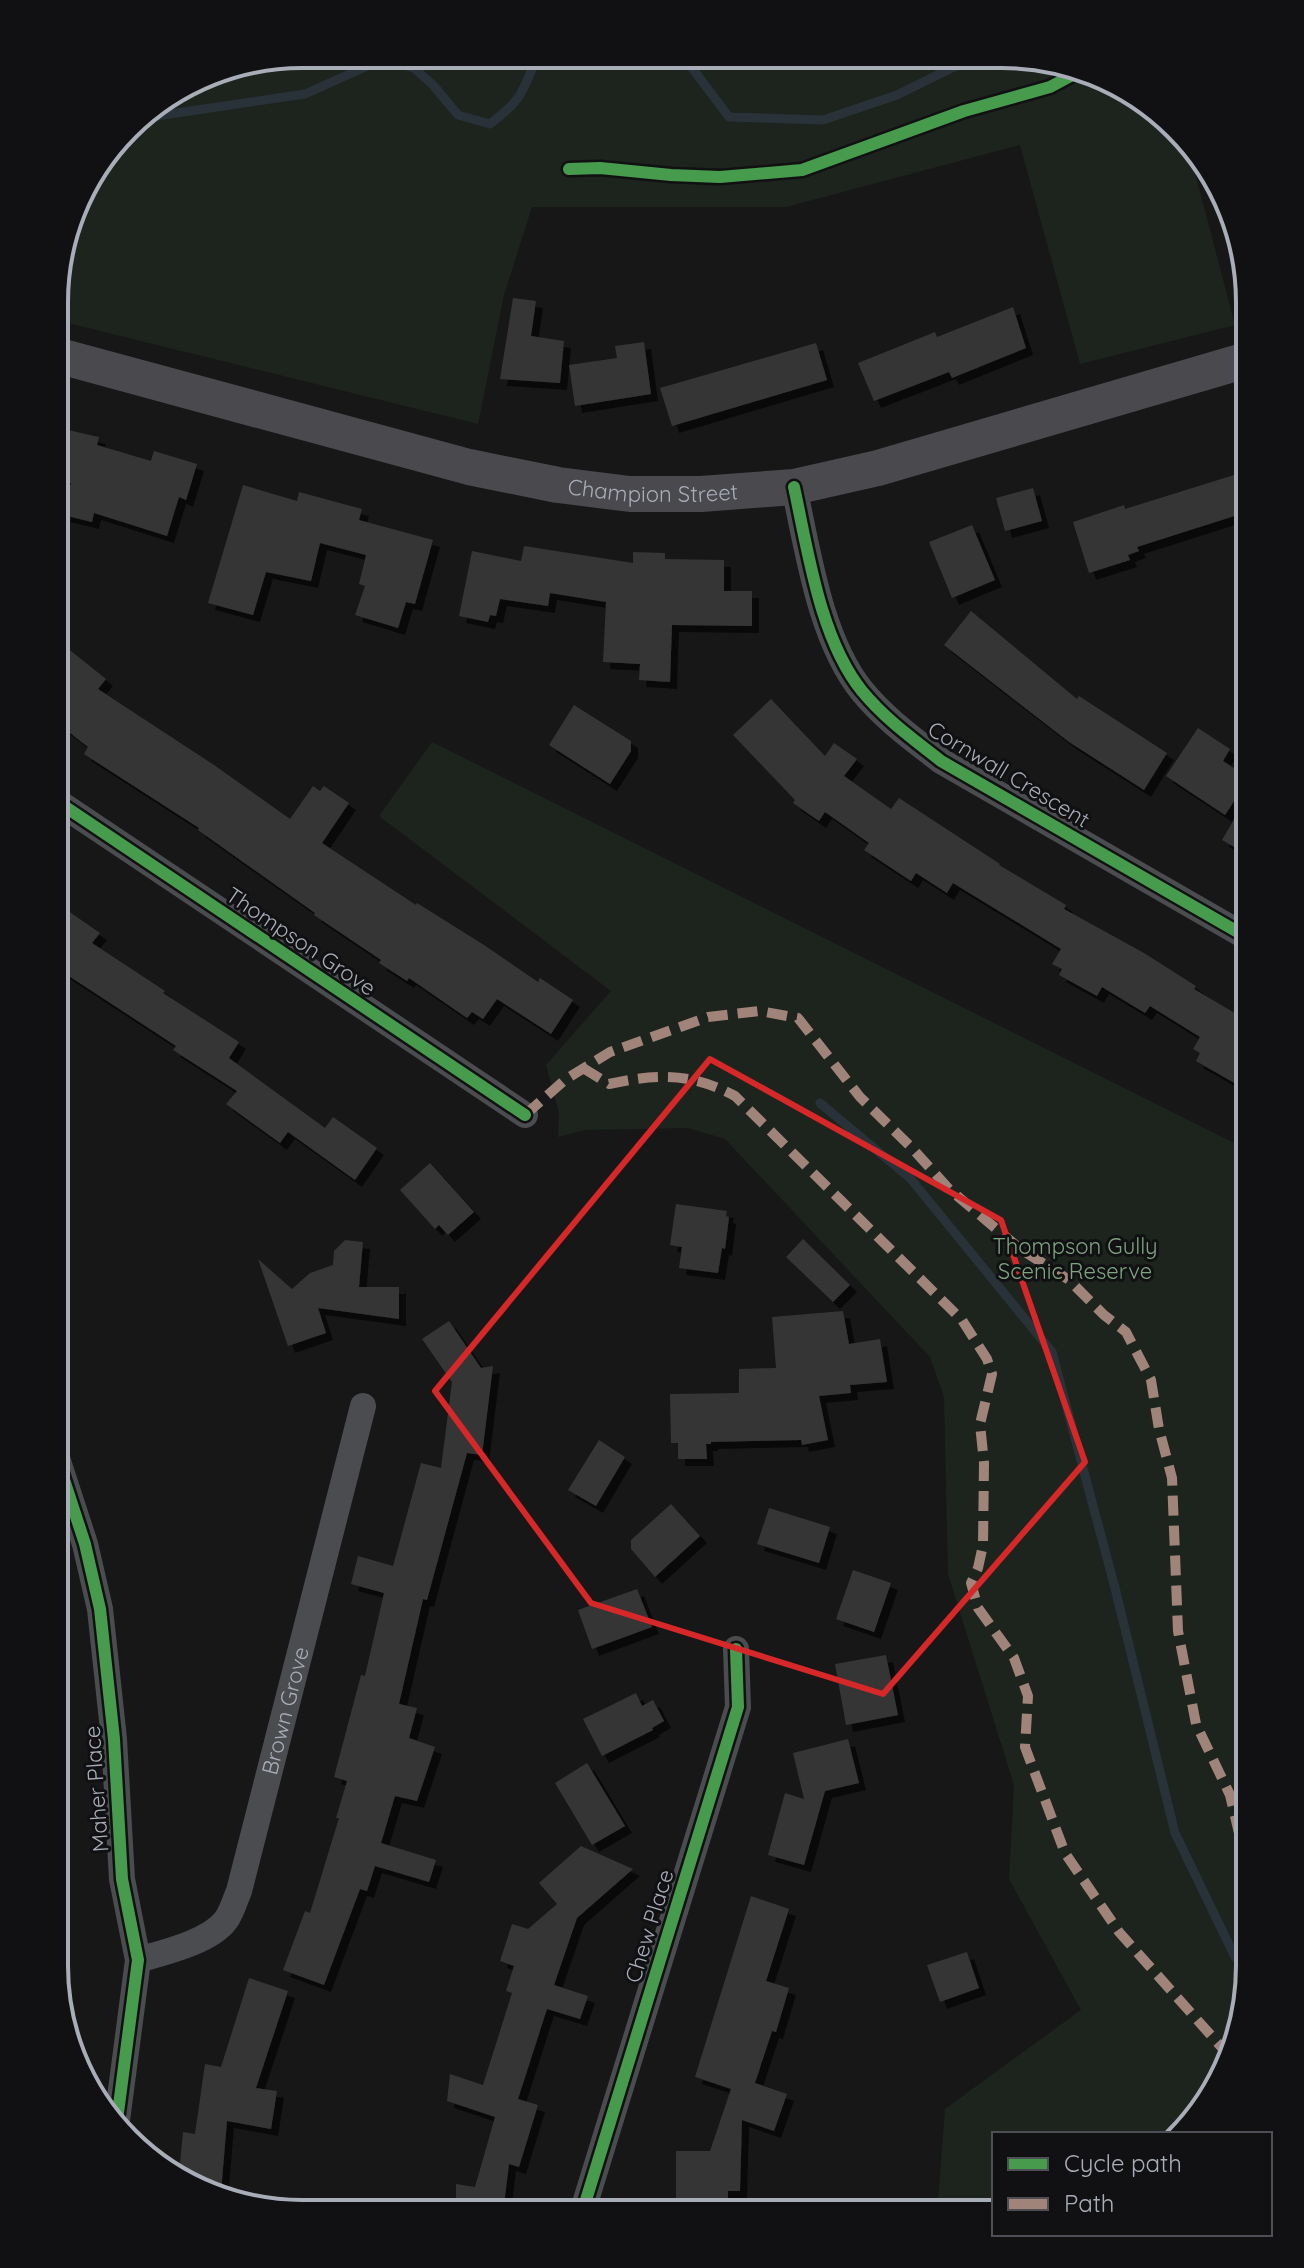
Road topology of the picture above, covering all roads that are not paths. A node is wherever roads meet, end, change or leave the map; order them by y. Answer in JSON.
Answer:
{"nodes":[{"id":1,"x":68,"y":358,"type":"edge"},
{"id":2,"x":1236,"y":363,"type":"edge"},
{"id":3,"x":794,"y":487,"type":"junction"},
{"id":4,"x":68,"y":809,"type":"edge"},
{"id":5,"x":1236,"y":931,"type":"edge"},
{"id":6,"x":525,"y":1115,"type":"dead end"},
{"id":7,"x":363,"y":1406,"type":"dead end"},
{"id":8,"x":68,"y":1492,"type":"edge"},
{"id":9,"x":736,"y":1649,"type":"dead end"},
{"id":10,"x":138,"y":1960,"type":"junction"},
{"id":11,"x":118,"y":2111,"type":"edge"},
{"id":12,"x":586,"y":2200,"type":"edge"}],
"edges":[{"from":1,"to":3,"type":"main road","name":"Champion Street"},
{"from":2,"to":3,"type":"main road","name":"Champion Street"},
{"from":3,"to":5,"type":"street","name":"Cornwall Crescent"},
{"from":4,"to":6,"type":"street","name":"Thompson Grove"},
{"from":7,"to":10,"type":"street","name":"Brown Grove"},
{"from":8,"to":10,"type":"street","name":"Maher Place"},
{"from":9,"to":12,"type":"street","name":"Chew Place"},
{"from":10,"to":11,"type":"street","name":"Maher Place"}]}
